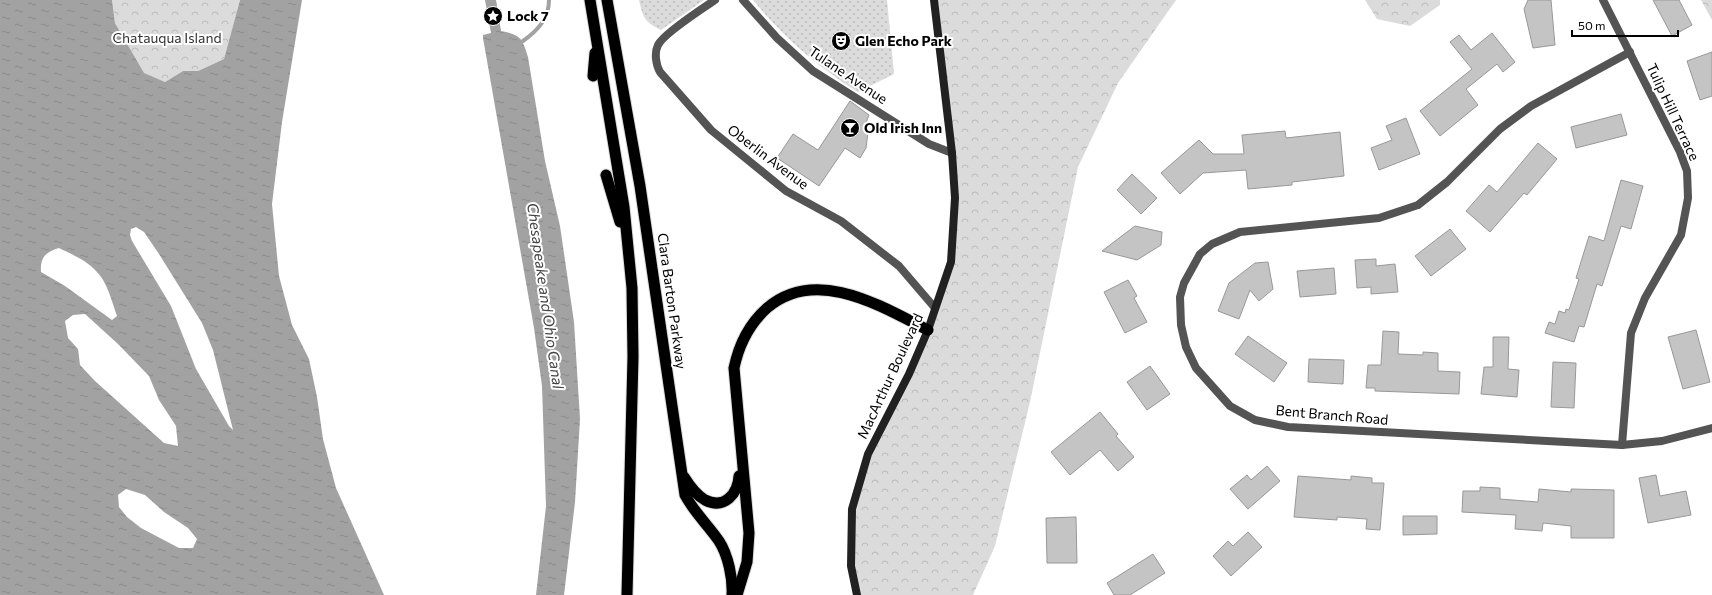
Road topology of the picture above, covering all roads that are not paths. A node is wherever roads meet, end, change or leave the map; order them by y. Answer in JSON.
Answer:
{"nodes":[{"id":1,"x":590,"y":0,"type":"edge"},
{"id":2,"x":607,"y":0,"type":"edge"},
{"id":3,"x":715,"y":0,"type":"edge"},
{"id":4,"x":743,"y":0,"type":"edge"},
{"id":5,"x":934,"y":0,"type":"edge"},
{"id":6,"x":1603,"y":0,"type":"edge"},
{"id":7,"x":596,"y":33,"type":"junction"},
{"id":8,"x":1630,"y":52,"type":"junction"},
{"id":9,"x":593,"y":76,"type":"dead end"},
{"id":10,"x":952,"y":152,"type":"junction"},
{"id":11,"x":606,"y":175,"type":"dead end"},
{"id":12,"x":632,"y":288,"type":"junction"},
{"id":13,"x":935,"y":308,"type":"junction"},
{"id":14,"x":928,"y":330,"type":"junction"},
{"id":15,"x":1712,"y":428,"type":"edge"},
{"id":16,"x":1622,"y":445,"type":"junction"},
{"id":17,"x":741,"y":458,"type":"junction"},
{"id":18,"x":682,"y":473,"type":"junction"},
{"id":19,"x":627,"y":595,"type":"edge"},
{"id":20,"x":732,"y":595,"type":"edge"},
{"id":21,"x":737,"y":595,"type":"edge"},
{"id":22,"x":857,"y":595,"type":"edge"}],
"edges":[{"from":1,"to":7,"type":"highway"},
{"from":2,"to":18,"type":"highway","name":"Clara Barton Parkway"},
{"from":3,"to":13,"type":"street","name":"Oberlin Avenue"},
{"from":4,"to":10,"type":"street","name":"Tulane Avenue"},
{"from":5,"to":10,"type":"main road","name":"MacArthur Boulevard"},
{"from":6,"to":8,"type":"street","name":"Tulip Hill Terrace"},
{"from":7,"to":9,"type":"highway"},
{"from":7,"to":12,"type":"highway"},
{"from":8,"to":16,"type":"street","name":"Tulip Hill Terrace"},
{"from":8,"to":16,"type":"street","name":"Bent Branch Road"},
{"from":10,"to":13,"type":"main road","name":"MacArthur Boulevard"},
{"from":11,"to":12,"type":"highway"},
{"from":12,"to":19,"type":"highway"},
{"from":13,"to":14,"type":"main road","name":"MacArthur Boulevard"},
{"from":14,"to":17,"type":"highway"},
{"from":14,"to":22,"type":"main road","name":"MacArthur Boulevard"},
{"from":15,"to":16,"type":"street","name":"Bent Branch Road"},
{"from":17,"to":18,"type":"highway"},
{"from":17,"to":21,"type":"highway"},
{"from":18,"to":20,"type":"highway","name":"Clara Barton Parkway"}]}
